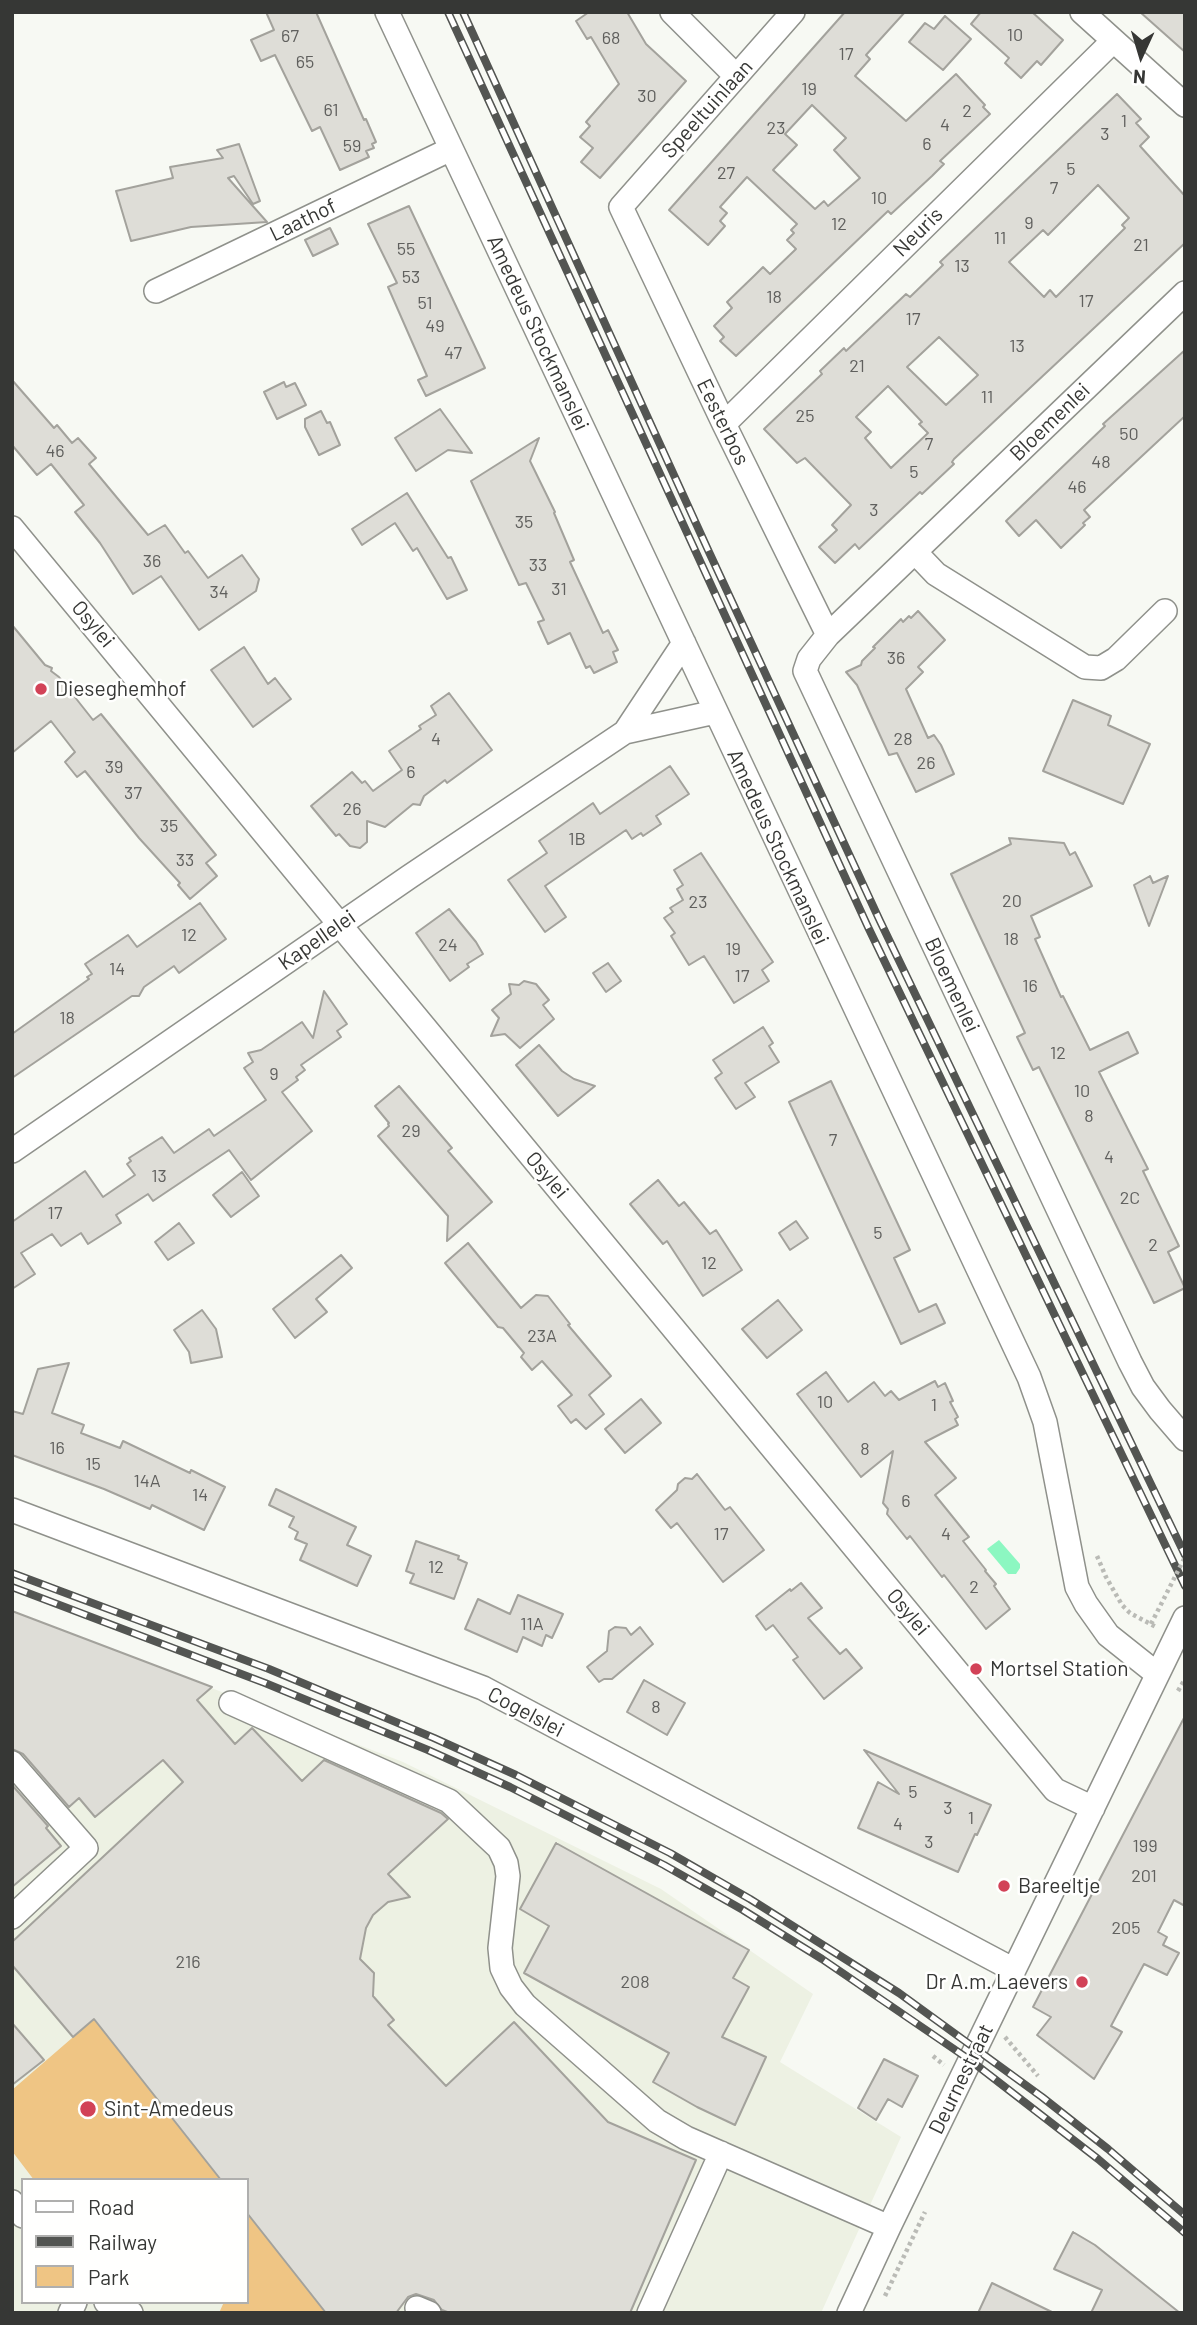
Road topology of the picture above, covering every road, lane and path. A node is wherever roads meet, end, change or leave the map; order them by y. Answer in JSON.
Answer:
{"nodes":[{"id":1,"x":387,"y":12,"type":"edge"},
{"id":2,"x":672,"y":12,"type":"edge"},
{"id":3,"x":793,"y":12,"type":"edge"},
{"id":4,"x":1082,"y":12,"type":"edge"},
{"id":5,"x":1113,"y":41,"type":"junction"},
{"id":6,"x":736,"y":76,"type":"junction"},
{"id":7,"x":1185,"y":105,"type":"edge"},
{"id":8,"x":451,"y":149,"type":"junction"},
{"id":9,"x":621,"y":207,"type":"joint"},
{"id":10,"x":156,"y":291,"type":"dead end"},
{"id":11,"x":1185,"y":293,"type":"edge"},
{"id":12,"x":723,"y":424,"type":"junction"},
{"id":13,"x":12,"y":528,"type":"edge"},
{"id":14,"x":915,"y":552,"type":"junction"},
{"id":15,"x":1165,"y":611,"type":"dead end"},
{"id":16,"x":828,"y":635,"type":"junction"},
{"id":17,"x":684,"y":643,"type":"junction"},
{"id":18,"x":715,"y":712,"type":"junction"},
{"id":19,"x":625,"y":732,"type":"junction"},
{"id":20,"x":340,"y":924,"type":"junction"},
{"id":21,"x":12,"y":1151,"type":"edge"},
{"id":22,"x":1185,"y":1438,"type":"edge"},
{"id":23,"x":12,"y":1510,"type":"edge"},
{"id":24,"x":1185,"y":1557,"type":"edge"},
{"id":25,"x":1151,"y":1624,"type":"dead end"},
{"id":26,"x":1180,"y":1628,"type":"edge"},
{"id":27,"x":1157,"y":1674,"type":"junction"},
{"id":28,"x":231,"y":1703,"type":"dead end"},
{"id":29,"x":12,"y":1763,"type":"edge"},
{"id":30,"x":1093,"y":1808,"type":"junction"},
{"id":31,"x":12,"y":1917,"type":"edge"},
{"id":32,"x":1014,"y":1970,"type":"junction"},
{"id":33,"x":988,"y":2026,"type":"junction"},
{"id":34,"x":1038,"y":2076,"type":"dead end"},
{"id":35,"x":721,"y":2153,"type":"junction"},
{"id":36,"x":889,"y":2227,"type":"junction"},
{"id":37,"x":111,"y":2304,"type":"edge"},
{"id":38,"x":131,"y":2313,"type":"edge"},
{"id":39,"x":649,"y":2313,"type":"edge"},
{"id":40,"x":849,"y":2313,"type":"edge"}],
"edges":[{"from":1,"to":8,"type":"street","name":"Amedeus Stockmanslei"},
{"from":2,"to":6,"type":"street"},
{"from":3,"to":6,"type":"street","name":"Speeltuinlaan"},
{"from":4,"to":5,"type":"street"},
{"from":5,"to":7,"type":"street"},
{"from":5,"to":12,"type":"street","name":"Neuris"},
{"from":6,"to":9,"type":"street","name":"Speeltuinlaan"},
{"from":8,"to":10,"type":"street","name":"Laathof"},
{"from":8,"to":17,"type":"street","name":"Amedeus Stockmanslei"},
{"from":9,"to":12,"type":"street","name":"Eesterbos"},
{"from":11,"to":14,"type":"street","name":"Bloemenlei"},
{"from":12,"to":16,"type":"street","name":"Eesterbos"},
{"from":13,"to":20,"type":"street","name":"Osylei"},
{"from":14,"to":15,"type":"street"},
{"from":14,"to":16,"type":"street","name":"Bloemenlei"},
{"from":16,"to":22,"type":"street","name":"Bloemenlei"},
{"from":17,"to":18,"type":"street","name":"Amedeus Stockmanslei"},
{"from":17,"to":19,"type":"street","name":"Kapellelei"},
{"from":18,"to":19,"type":"street","name":"Kapellelei"},
{"from":18,"to":27,"type":"street","name":"Amedeus Stockmanslei"},
{"from":19,"to":20,"type":"street","name":"Kapellelei"},
{"from":20,"to":21,"type":"street","name":"Kapellelei"},
{"from":20,"to":30,"type":"street","name":"Osylei"},
{"from":23,"to":32,"type":"street","name":"Cogelslei"},
{"from":24,"to":25,"type":"path","bridge":true},
{"from":26,"to":27,"type":"street","name":"Deurnestraat"},
{"from":27,"to":30,"type":"street","name":"Deurnestraat"},
{"from":28,"to":35,"type":"street"},
{"from":29,"to":31,"type":"street"},
{"from":30,"to":32,"type":"street","name":"Deurnestraat"},
{"from":32,"to":33,"type":"street","name":"Deurnestraat"},
{"from":33,"to":34,"type":"path"},
{"from":33,"to":36,"type":"street","name":"Deurnestraat"},
{"from":35,"to":36,"type":"street"},
{"from":35,"to":39,"type":"street"},
{"from":36,"to":40,"type":"street","name":"Deurnestraat"},
{"from":37,"to":38,"type":"street"}]}
